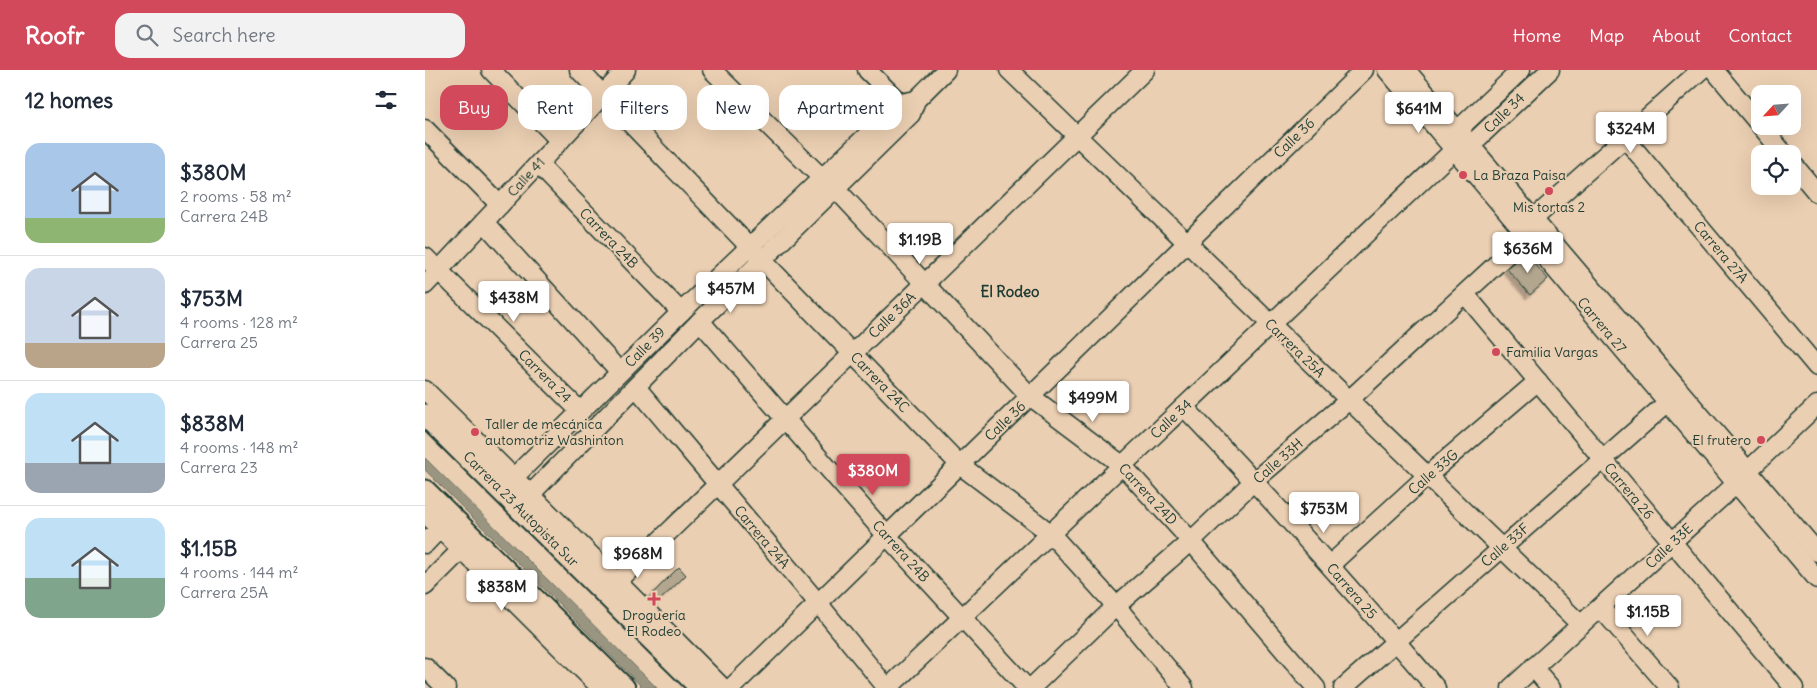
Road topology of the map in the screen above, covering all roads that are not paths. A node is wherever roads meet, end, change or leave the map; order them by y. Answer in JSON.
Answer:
{"nodes":[{"id":1,"x":491,"y":70,"type":"edge"},
{"id":2,"x":579,"y":70,"type":"edge"},
{"id":3,"x":626,"y":70,"type":"edge"},
{"id":4,"x":712,"y":70,"type":"edge"},
{"id":5,"x":867,"y":70,"type":"edge"},
{"id":6,"x":945,"y":70,"type":"edge"},
{"id":7,"x":1009,"y":70,"type":"edge"},
{"id":8,"x":1145,"y":70,"type":"edge"},
{"id":9,"x":1364,"y":70,"type":"edge"},
{"id":10,"x":1387,"y":70,"type":"edge"},
{"id":11,"x":1398,"y":70,"type":"edge"},
{"id":12,"x":1406,"y":70,"type":"edge"},
{"id":13,"x":1418,"y":70,"type":"edge"},
{"id":14,"x":1521,"y":70,"type":"edge"},
{"id":15,"x":1550,"y":70,"type":"edge"},
{"id":16,"x":1701,"y":70,"type":"edge"},
{"id":17,"x":1714,"y":70,"type":"edge"},
{"id":18,"x":612,"y":85,"type":"edge"},
{"id":19,"x":602,"y":94,"type":"edge"},
{"id":20,"x":602,"y":96,"type":"edge"},
{"id":21,"x":910,"y":106,"type":"junction"},
{"id":22,"x":1751,"y":114,"type":"edge"},
{"id":23,"x":425,"y":129,"type":"edge"},
{"id":24,"x":637,"y":130,"type":"edge"},
{"id":25,"x":1768,"y":135,"type":"edge"},
{"id":26,"x":1077,"y":136,"type":"junction"},
{"id":27,"x":1625,"y":138,"type":"junction"},
{"id":28,"x":560,"y":140,"type":"junction"},
{"id":29,"x":1463,"y":140,"type":"junction"},
{"id":30,"x":1777,"y":145,"type":"edge"},
{"id":31,"x":538,"y":164,"type":"junction"},
{"id":32,"x":1801,"y":174,"type":"edge"},
{"id":33,"x":821,"y":177,"type":"junction"},
{"id":34,"x":836,"y":189,"type":"junction"},
{"id":35,"x":1817,"y":193,"type":"edge"},
{"id":36,"x":500,"y":205,"type":"junction"},
{"id":37,"x":1540,"y":213,"type":"junction"},
{"id":38,"x":484,"y":222,"type":"junction"},
{"id":39,"x":1527,"y":236,"type":"junction"},
{"id":40,"x":1187,"y":243,"type":"junction"},
{"id":41,"x":749,"y":246,"type":"junction"},
{"id":42,"x":425,"y":257,"type":"edge"},
{"id":43,"x":763,"y":261,"type":"junction"},
{"id":44,"x":438,"y":270,"type":"junction"},
{"id":45,"x":925,"y":283,"type":"junction"},
{"id":46,"x":425,"y":285,"type":"edge"},
{"id":47,"x":1465,"y":294,"type":"junction"},
{"id":48,"x":681,"y":312,"type":"junction"},
{"id":49,"x":700,"y":321,"type":"junction"},
{"id":50,"x":1271,"y":325,"type":"junction"},
{"id":51,"x":852,"y":354,"type":"junction"},
{"id":52,"x":1817,"y":366,"type":"edge"},
{"id":53,"x":619,"y":372,"type":"junction"},
{"id":54,"x":1538,"y":381,"type":"junction"},
{"id":55,"x":636,"y":387,"type":"junction"},
{"id":56,"x":425,"y":390,"type":"edge"},
{"id":57,"x":1030,"y":396,"type":"junction"},
{"id":58,"x":1349,"y":400,"type":"junction"},
{"id":59,"x":1668,"y":402,"type":"junction"},
{"id":60,"x":1817,"y":405,"type":"edge"},
{"id":61,"x":1184,"y":407,"type":"junction"},
{"id":62,"x":580,"y":411,"type":"junction"},
{"id":63,"x":425,"y":415,"type":"edge"},
{"id":64,"x":785,"y":419,"type":"junction"},
{"id":65,"x":1603,"y":459,"type":"junction"},
{"id":66,"x":1755,"y":464,"type":"junction"},
{"id":67,"x":959,"y":465,"type":"junction"},
{"id":68,"x":1122,"y":465,"type":"junction"},
{"id":69,"x":1427,"y":476,"type":"junction"},
{"id":70,"x":1254,"y":481,"type":"junction"},
{"id":71,"x":507,"y":483,"type":"junction"},
{"id":72,"x":718,"y":484,"type":"junction"},
{"id":73,"x":1737,"y":484,"type":"junction"},
{"id":74,"x":425,"y":491,"type":"edge"},
{"id":75,"x":524,"y":500,"type":"junction"},
{"id":76,"x":425,"y":513,"type":"edge"},
{"id":77,"x":441,"y":528,"type":"junction"},
{"id":78,"x":1051,"y":533,"type":"junction"},
{"id":79,"x":887,"y":536,"type":"junction"},
{"id":80,"x":1817,"y":536,"type":"edge"},
{"id":81,"x":1191,"y":541,"type":"junction"},
{"id":82,"x":1672,"y":542,"type":"junction"},
{"id":83,"x":425,"y":544,"type":"edge"},
{"id":84,"x":1502,"y":548,"type":"junction"},
{"id":85,"x":462,"y":549,"type":"junction"},
{"id":86,"x":1817,"y":552,"type":"edge"},
{"id":87,"x":1817,"y":561,"type":"edge"},
{"id":88,"x":1330,"y":565,"type":"junction"},
{"id":89,"x":1817,"y":579,"type":"edge"},
{"id":90,"x":617,"y":582,"type":"junction"},
{"id":91,"x":425,"y":586,"type":"edge"},
{"id":92,"x":818,"y":603,"type":"junction"},
{"id":93,"x":1116,"y":606,"type":"junction"},
{"id":94,"x":1601,"y":608,"type":"junction"},
{"id":95,"x":962,"y":618,"type":"junction"},
{"id":96,"x":1581,"y":625,"type":"junction"},
{"id":97,"x":1396,"y":641,"type":"junction"},
{"id":98,"x":425,"y":667,"type":"edge"},
{"id":99,"x":1533,"y":667,"type":"junction"},
{"id":100,"x":446,"y":688,"type":"edge"},
{"id":101,"x":601,"y":688,"type":"edge"},
{"id":102,"x":624,"y":688,"type":"edge"},
{"id":103,"x":701,"y":688,"type":"edge"},
{"id":104,"x":723,"y":688,"type":"edge"},
{"id":105,"x":731,"y":688,"type":"edge"},
{"id":106,"x":888,"y":688,"type":"edge"},
{"id":107,"x":1027,"y":688,"type":"edge"},
{"id":108,"x":1031,"y":688,"type":"edge"},
{"id":109,"x":1184,"y":688,"type":"edge"},
{"id":110,"x":1316,"y":688,"type":"edge"},
{"id":111,"x":1343,"y":688,"type":"edge"},
{"id":112,"x":1436,"y":688,"type":"edge"},
{"id":113,"x":1511,"y":688,"type":"edge"},
{"id":114,"x":1551,"y":688,"type":"edge"},
{"id":115,"x":1671,"y":688,"type":"edge"},
{"id":116,"x":1793,"y":688,"type":"edge"}],
"edges":[{"from":1,"to":28,"type":"street"},
{"from":2,"to":19,"type":"street","name":"Carrera 24C"},
{"from":3,"to":18,"type":"street","name":"Calle 41"},
{"from":4,"to":33,"type":"street"},
{"from":5,"to":21,"type":"street"},
{"from":6,"to":21,"type":"street","name":"Calle 39"},
{"from":7,"to":26,"type":"street","name":"Carrera 25A"},
{"from":8,"to":26,"type":"street","name":"Calle 36A"},
{"from":9,"to":40,"type":"street","name":"Calle 36"},
{"from":10,"to":29,"type":"street","name":"Carrera 27"},
{"from":11,"to":29,"type":"street"},
{"from":12,"to":29,"type":"street"},
{"from":13,"to":29,"type":"street","name":"Carrera 27"},
{"from":14,"to":29,"type":"street","name":"Calle 34"},
{"from":15,"to":29,"type":"street","name":"Calle 34"},
{"from":16,"to":27,"type":"street"},
{"from":17,"to":22,"type":"street"},
{"from":20,"to":28,"type":"street","name":"Calle 41"},
{"from":21,"to":33,"type":"street","name":"Calle 39"},
{"from":21,"to":34,"type":"street","name":"Calle 39"},
{"from":23,"to":36,"type":"street"},
{"from":24,"to":41,"type":"street","name":"Carrera 24C"},
{"from":25,"to":30,"type":"street"},
{"from":26,"to":40,"type":"street","name":"Carrera 25A"},
{"from":26,"to":45,"type":"street","name":"Calle 36A"},
{"from":27,"to":37,"type":"street"},
{"from":27,"to":52,"type":"street","name":"Carrera 27A"},
{"from":28,"to":31,"type":"street","name":"Calle 41"},
{"from":29,"to":37,"type":"street","name":"Carrera 27"},
{"from":29,"to":39,"type":"street","name":"Carrera 27"},
{"from":29,"to":50,"type":"street","name":"Calle 34"},
{"from":29,"to":86,"type":"street"},
{"from":29,"to":87,"type":"street"},
{"from":31,"to":36,"type":"street","name":"Calle 41"},
{"from":31,"to":48,"type":"street","name":"Carrera 24B"},
{"from":32,"to":35,"type":"street"},
{"from":33,"to":41,"type":"street","name":"Calle 39"},
{"from":34,"to":43,"type":"street","name":"Calle 39"},
{"from":34,"to":45,"type":"street","name":"Carrera 24D"},
{"from":36,"to":38,"type":"street","name":"Calle 41"},
{"from":37,"to":66,"type":"street","name":"Carrera 27"},
{"from":38,"to":44,"type":"street","name":"Calle 41"},
{"from":38,"to":53,"type":"street"},
{"from":39,"to":47,"type":"street","name":"Calle 33H"},
{"from":39,"to":59,"type":"street","name":"Carrera 27"},
{"from":40,"to":50,"type":"street","name":"Carrera 25A"},
{"from":40,"to":57,"type":"street","name":"Calle 36"},
{"from":41,"to":43,"type":"street","name":"Carrera 24C"},
{"from":41,"to":48,"type":"street","name":"Calle 39"},
{"from":42,"to":44,"type":"street","name":"Carrera 24"},
{"from":43,"to":49,"type":"street","name":"Calle 39"},
{"from":43,"to":51,"type":"street","name":"Carrera 24C"},
{"from":44,"to":46,"type":"street","name":"Calle 41"},
{"from":44,"to":62,"type":"street","name":"Carrera 24"},
{"from":45,"to":51,"type":"street","name":"Calle 36A"},
{"from":45,"to":57,"type":"street","name":"Carrera 24D"},
{"from":47,"to":54,"type":"street","name":"Carrera 26"},
{"from":47,"to":58,"type":"street","name":"Calle 33H"},
{"from":48,"to":53,"type":"street","name":"Calle 39"},
{"from":49,"to":55,"type":"street","name":"Calle 39"},
{"from":49,"to":64,"type":"street","name":"Carrera 24B"},
{"from":50,"to":58,"type":"street","name":"Carrera 25A"},
{"from":50,"to":61,"type":"street","name":"Calle 34"},
{"from":51,"to":64,"type":"street","name":"Calle 36A"},
{"from":51,"to":67,"type":"street","name":"Carrera 24C"},
{"from":53,"to":62,"type":"street","name":"Calle 39"},
{"from":54,"to":65,"type":"street","name":"Carrera 26"},
{"from":54,"to":69,"type":"street","name":"Calle 33G"},
{"from":55,"to":72,"type":"street","name":"Carrera 24A"},
{"from":55,"to":75,"type":"street","name":"Calle 39"},
{"from":56,"to":71,"type":"street"},
{"from":57,"to":67,"type":"street","name":"Calle 36"},
{"from":57,"to":68,"type":"street","name":"Carrera 24D"},
{"from":58,"to":69,"type":"street","name":"Carrera 25A"},
{"from":58,"to":70,"type":"street","name":"Calle 33H"},
{"from":59,"to":65,"type":"street","name":"Calle 33F"},
{"from":59,"to":73,"type":"street","name":"Carrera 27"},
{"from":60,"to":66,"type":"street"},
{"from":61,"to":68,"type":"street","name":"Calle 34"},
{"from":61,"to":70,"type":"street","name":"Carrera 25"},
{"from":62,"to":71,"type":"street","name":"Calle 39"},
{"from":63,"to":71,"type":"main road","name":"Carrera 23 Autopista Sur"},
{"from":64,"to":72,"type":"street","name":"Calle 36A"},
{"from":64,"to":79,"type":"street","name":"Carrera 24B"},
{"from":65,"to":82,"type":"street","name":"Carrera 26"},
{"from":65,"to":84,"type":"street","name":"Calle 33F"},
{"from":66,"to":80,"type":"street","name":"Carrera 27"},
{"from":67,"to":78,"type":"street","name":"Carrera 24C"},
{"from":67,"to":79,"type":"street","name":"Calle 36"},
{"from":68,"to":78,"type":"street","name":"Calle 34"},
{"from":68,"to":81,"type":"street","name":"Carrera 24D"},
{"from":69,"to":84,"type":"street","name":"Carrera 25A"},
{"from":69,"to":88,"type":"street","name":"Calle 33G"},
{"from":70,"to":81,"type":"street","name":"Calle 33H"},
{"from":70,"to":88,"type":"street","name":"Carrera 25"},
{"from":71,"to":75,"type":"main road","name":"Carrera 23 Autopista Sur"},
{"from":72,"to":90,"type":"street","name":"Calle 36A"},
{"from":72,"to":92,"type":"street","name":"Carrera 24A"},
{"from":73,"to":82,"type":"street","name":"Calle 33E"},
{"from":73,"to":89,"type":"street","name":"Carrera 27"},
{"from":74,"to":102,"type":"main road"},
{"from":75,"to":90,"type":"street"},
{"from":75,"to":103,"type":"main road","name":"Carrera 23 Autopista Sur"},
{"from":76,"to":77,"type":"street"},
{"from":77,"to":83,"type":"street"},
{"from":77,"to":85,"type":"street"},
{"from":78,"to":93,"type":"street","name":"Carrera 24C"},
{"from":78,"to":95,"type":"street","name":"Calle 34"},
{"from":79,"to":92,"type":"street","name":"Calle 36"},
{"from":79,"to":95,"type":"street","name":"Carrera 24B"},
{"from":81,"to":93,"type":"street","name":"Calle 33H"},
{"from":81,"to":110,"type":"street","name":"Carrera 24D"},
{"from":82,"to":94,"type":"street","name":"Calle 33E"},
{"from":82,"to":116,"type":"street","name":"Carrera 26"},
{"from":84,"to":96,"type":"street","name":"Carrera 25A"},
{"from":84,"to":97,"type":"street","name":"Calle 33F"},
{"from":85,"to":91,"type":"street"},
{"from":85,"to":101,"type":"street"},
{"from":88,"to":97,"type":"street","name":"Carrera 25"},
{"from":90,"to":104,"type":"street"},
{"from":92,"to":105,"type":"street","name":"Calle 36"},
{"from":92,"to":106,"type":"street","name":"Carrera 24A"},
{"from":93,"to":108,"type":"street","name":"Calle 33H"},
{"from":93,"to":109,"type":"street","name":"Carrera 24C"},
{"from":94,"to":96,"type":"street","name":"Calle 33E"},
{"from":94,"to":115,"type":"street"},
{"from":95,"to":106,"type":"street","name":"Calle 34"},
{"from":95,"to":107,"type":"street","name":"Carrera 24B"},
{"from":96,"to":99,"type":"street","name":"Calle 33E"},
{"from":97,"to":111,"type":"street","name":"Calle 33F"},
{"from":97,"to":112,"type":"street","name":"Carrera 25"},
{"from":98,"to":100,"type":"street"},
{"from":99,"to":113,"type":"street","name":"Calle 33E"},
{"from":99,"to":114,"type":"street"}]}
